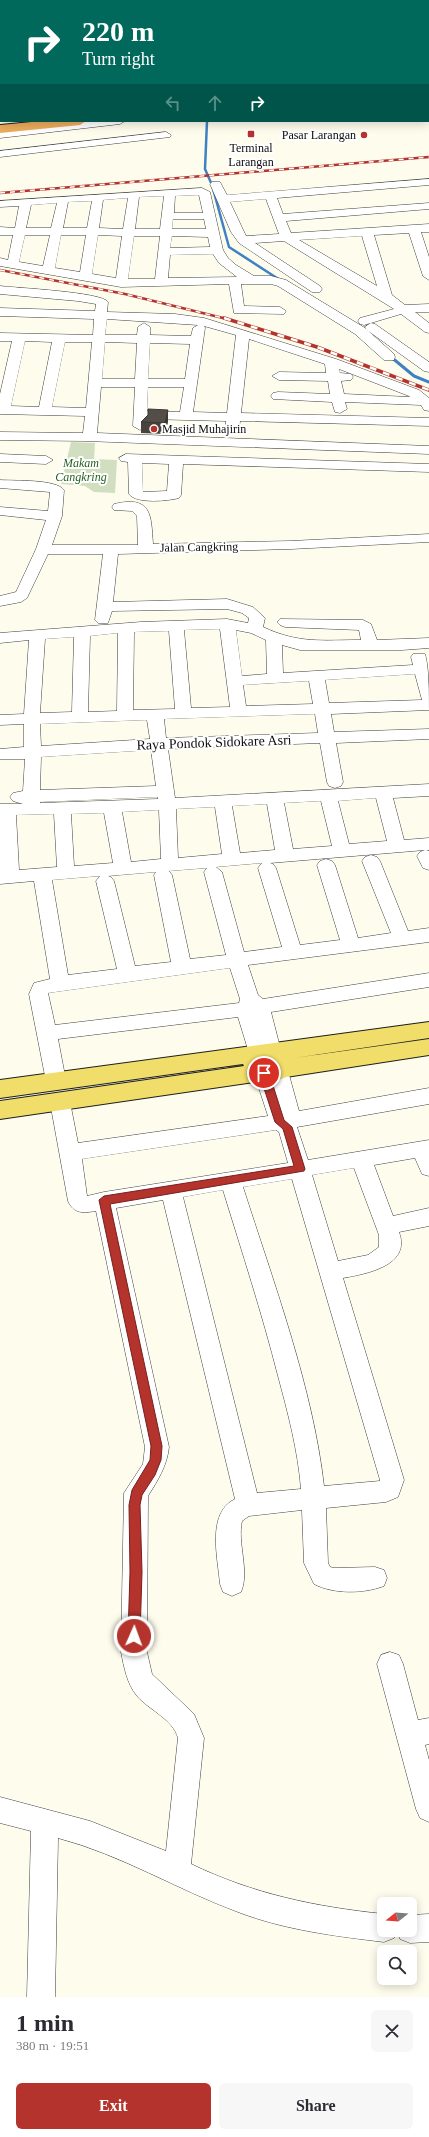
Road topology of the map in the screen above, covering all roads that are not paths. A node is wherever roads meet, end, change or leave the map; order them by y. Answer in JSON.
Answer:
{"nodes":[{"id":1,"x":93,"y":122,"type":"edge"},
{"id":2,"x":66,"y":123,"type":"edge"},
{"id":3,"x":13,"y":124,"type":"edge"},
{"id":4,"x":0,"y":129,"type":"edge"},
{"id":5,"x":0,"y":134,"type":"edge"},
{"id":6,"x":166,"y":136,"type":"dead end"},
{"id":7,"x":81,"y":144,"type":"junction"},
{"id":8,"x":0,"y":154,"type":"edge"},
{"id":9,"x":429,"y":182,"type":"edge"},
{"id":10,"x":216,"y":184,"type":"dead end"},
{"id":11,"x":134,"y":194,"type":"junction"},
{"id":12,"x":170,"y":196,"type":"junction"},
{"id":13,"x":271,"y":196,"type":"junction"},
{"id":14,"x":98,"y":197,"type":"junction"},
{"id":15,"x":223,"y":199,"type":"junction"},
{"id":16,"x":63,"y":200,"type":"junction"},
{"id":17,"x":26,"y":202,"type":"junction"},
{"id":18,"x":0,"y":204,"type":"edge"},
{"id":19,"x":429,"y":206,"type":"edge"},
{"id":20,"x":168,"y":216,"type":"junction"},
{"id":21,"x":208,"y":216,"type":"junction"},
{"id":22,"x":279,"y":218,"type":"junction"},
{"id":23,"x":429,"y":228,"type":"edge"},
{"id":24,"x":414,"y":229,"type":"junction"},
{"id":25,"x":0,"y":231,"type":"edge"},
{"id":26,"x":20,"y":231,"type":"junction"},
{"id":27,"x":57,"y":232,"type":"junction"},
{"id":28,"x":367,"y":232,"type":"junction"},
{"id":29,"x":93,"y":233,"type":"junction"},
{"id":30,"x":129,"y":233,"type":"junction"},
{"id":31,"x":166,"y":233,"type":"junction"},
{"id":32,"x":212,"y":233,"type":"junction"},
{"id":33,"x":325,"y":236,"type":"junction"},
{"id":34,"x":286,"y":237,"type":"junction"},
{"id":35,"x":243,"y":240,"type":"junction"},
{"id":36,"x":204,"y":250,"type":"junction"},
{"id":37,"x":217,"y":250,"type":"junction"},
{"id":38,"x":165,"y":252,"type":"junction"},
{"id":39,"x":0,"y":262,"type":"edge"},
{"id":40,"x":13,"y":263,"type":"junction"},
{"id":41,"x":337,"y":268,"type":"junction"},
{"id":42,"x":48,"y":270,"type":"junction"},
{"id":43,"x":429,"y":276,"type":"edge"},
{"id":44,"x":85,"y":278,"type":"junction"},
{"id":45,"x":235,"y":280,"type":"junction"},
{"id":46,"x":251,"y":280,"type":"junction"},
{"id":47,"x":201,"y":281,"type":"junction"},
{"id":48,"x":161,"y":283,"type":"junction"},
{"id":49,"x":121,"y":284,"type":"junction"},
{"id":50,"x":1,"y":290,"type":"edge"},
{"id":51,"x":386,"y":297,"type":"junction"},
{"id":52,"x":429,"y":308,"type":"edge"},
{"id":53,"x":402,"y":310,"type":"junction"},
{"id":54,"x":280,"y":311,"type":"dead end"},
{"id":55,"x":0,"y":312,"type":"edge"},
{"id":56,"x":39,"y":315,"type":"junction"},
{"id":57,"x":0,"y":316,"type":"edge"},
{"id":58,"x":104,"y":317,"type":"junction"},
{"id":59,"x":144,"y":318,"type":"junction"},
{"id":60,"x":200,"y":321,"type":"junction"},
{"id":61,"x":364,"y":321,"type":"junction"},
{"id":62,"x":429,"y":329,"type":"edge"},
{"id":63,"x":243,"y":333,"type":"junction"},
{"id":64,"x":0,"y":337,"type":"edge"},
{"id":65,"x":19,"y":338,"type":"junction"},
{"id":66,"x":60,"y":339,"type":"junction"},
{"id":67,"x":98,"y":339,"type":"junction"},
{"id":68,"x":143,"y":339,"type":"junction"},
{"id":69,"x":196,"y":340,"type":"junction"},
{"id":70,"x":282,"y":346,"type":"junction"},
{"id":71,"x":0,"y":356,"type":"edge"},
{"id":72,"x":16,"y":357,"type":"junction"},
{"id":73,"x":389,"y":357,"type":"dead end"},
{"id":74,"x":331,"y":362,"type":"junction"},
{"id":75,"x":429,"y":368,"type":"edge"},
{"id":76,"x":279,"y":376,"type":"junction"},
{"id":77,"x":335,"y":377,"type":"junction"},
{"id":78,"x":372,"y":377,"type":"junction"},
{"id":79,"x":94,"y":383,"type":"junction"},
{"id":80,"x":141,"y":383,"type":"junction"},
{"id":81,"x":190,"y":383,"type":"junction"},
{"id":82,"x":278,"y":396,"type":"junction"},
{"id":83,"x":338,"y":398,"type":"junction"},
{"id":84,"x":427,"y":404,"type":"edge"},
{"id":85,"x":1,"y":410,"type":"edge"},
{"id":86,"x":45,"y":410,"type":"junction"},
{"id":87,"x":93,"y":412,"type":"junction"},
{"id":88,"x":141,"y":415,"type":"junction"},
{"id":89,"x":186,"y":415,"type":"junction"},
{"id":90,"x":233,"y":416,"type":"junction"},
{"id":91,"x":276,"y":418,"type":"junction"},
{"id":92,"x":341,"y":421,"type":"junction"},
{"id":93,"x":429,"y":422,"type":"edge"},
{"id":94,"x":3,"y":434,"type":"edge"},
{"id":95,"x":90,"y":436,"type":"junction"},
{"id":96,"x":138,"y":440,"type":"junction"},
{"id":97,"x":231,"y":443,"type":"junction"},
{"id":98,"x":345,"y":448,"type":"junction"},
{"id":99,"x":429,"y":450,"type":"edge"},
{"id":100,"x":0,"y":458,"type":"edge"},
{"id":101,"x":176,"y":459,"type":"junction"},
{"id":102,"x":46,"y":460,"type":"dead end"},
{"id":103,"x":227,"y":461,"type":"junction"},
{"id":104,"x":349,"y":466,"type":"junction"},
{"id":105,"x":429,"y":468,"type":"edge"},
{"id":106,"x":0,"y":484,"type":"edge"},
{"id":107,"x":118,"y":507,"type":"dead end"},
{"id":108,"x":0,"y":511,"type":"edge"},
{"id":109,"x":55,"y":516,"type":"junction"},
{"id":110,"x":429,"y":538,"type":"edge"},
{"id":111,"x":146,"y":548,"type":"junction"},
{"id":112,"x":43,"y":549,"type":"junction"},
{"id":113,"x":111,"y":550,"type":"junction"},
{"id":114,"x":0,"y":601,"type":"edge"},
{"id":115,"x":104,"y":607,"type":"junction"},
{"id":116,"x":285,"y":622,"type":"dead end"},
{"id":117,"x":227,"y":624,"type":"junction"},
{"id":118,"x":176,"y":626,"type":"junction"},
{"id":119,"x":126,"y":628,"type":"junction"},
{"id":120,"x":255,"y":629,"type":"junction"},
{"id":121,"x":102,"y":630,"type":"junction"},
{"id":122,"x":82,"y":631,"type":"junction"},
{"id":123,"x":37,"y":635,"type":"junction"},
{"id":124,"x":0,"y":638,"type":"edge"},
{"id":125,"x":274,"y":638,"type":"junction"},
{"id":126,"x":423,"y":643,"type":"edge"},
{"id":127,"x":370,"y":645,"type":"junction"},
{"id":128,"x":421,"y":670,"type":"junction"},
{"id":129,"x":316,"y":675,"type":"junction"},
{"id":130,"x":275,"y":677,"type":"junction"},
{"id":131,"x":235,"y":681,"type":"junction"},
{"id":132,"x":429,"y":698,"type":"edge"},
{"id":133,"x":429,"y":705,"type":"edge"},
{"id":134,"x":323,"y":709,"type":"junction"},
{"id":135,"x":239,"y":712,"type":"junction"},
{"id":136,"x":183,"y":713,"type":"junction"},
{"id":137,"x":155,"y":715,"type":"junction"},
{"id":138,"x":125,"y":716,"type":"junction"},
{"id":139,"x":80,"y":717,"type":"junction"},
{"id":140,"x":32,"y":718,"type":"junction"},
{"id":141,"x":0,"y":720,"type":"edge"},
{"id":142,"x":429,"y":734,"type":"edge"},
{"id":143,"x":328,"y":742,"type":"junction"},
{"id":144,"x":429,"y":742,"type":"edge"},
{"id":145,"x":160,"y":748,"type":"junction"},
{"id":146,"x":0,"y":754,"type":"edge"},
{"id":147,"x":33,"y":756,"type":"junction"},
{"id":148,"x":0,"y":761,"type":"edge"},
{"id":149,"x":429,"y":778,"type":"edge"},
{"id":150,"x":332,"y":789,"type":"junction"},
{"id":151,"x":429,"y":790,"type":"edge"},
{"id":152,"x":383,"y":792,"type":"junction"},
{"id":153,"x":166,"y":796,"type":"junction"},
{"id":154,"x":274,"y":798,"type":"junction"},
{"id":155,"x":222,"y":800,"type":"junction"},
{"id":156,"x":31,"y":803,"type":"junction"},
{"id":157,"x":2,"y":806,"type":"edge"},
{"id":158,"x":112,"y":807,"type":"junction"},
{"id":159,"x":62,"y":809,"type":"junction"},
{"id":160,"x":397,"y":847,"type":"junction"},
{"id":161,"x":342,"y":851,"type":"junction"},
{"id":162,"x":284,"y":855,"type":"junction"},
{"id":163,"x":428,"y":855,"type":"edge"},
{"id":164,"x":232,"y":859,"type":"junction"},
{"id":165,"x":371,"y":861,"type":"junction"},
{"id":166,"x":326,"y":865,"type":"junction"},
{"id":167,"x":123,"y":868,"type":"junction"},
{"id":168,"x":267,"y":868,"type":"junction"},
{"id":169,"x":166,"y":870,"type":"junction"},
{"id":170,"x":213,"y":872,"type":"junction"},
{"id":171,"x":66,"y":873,"type":"junction"},
{"id":172,"x":5,"y":878,"type":"edge"},
{"id":173,"x":105,"y":881,"type":"junction"},
{"id":174,"x":43,"y":882,"type":"junction"},
{"id":175,"x":429,"y":935,"type":"edge"},
{"id":176,"x":402,"y":938,"type":"junction"},
{"id":177,"x":351,"y":945,"type":"junction"},
{"id":178,"x":293,"y":952,"type":"junction"},
{"id":179,"x":237,"y":960,"type":"junction"},
{"id":180,"x":182,"y":968,"type":"junction"},
{"id":181,"x":128,"y":975,"type":"junction"},
{"id":182,"x":429,"y":980,"type":"edge"},
{"id":183,"x":60,"y":983,"type":"junction"},
{"id":184,"x":251,"y":1005,"type":"junction"},
{"id":185,"x":429,"y":1030,"type":"edge"},
{"id":186,"x":47,"y":1032,"type":"junction"},
{"id":187,"x":429,"y":1048,"type":"edge"},
{"id":188,"x":268,"y":1062,"type":"junction"},
{"id":189,"x":0,"y":1089,"type":"edge"},
{"id":190,"x":58,"y":1091,"type":"junction"},
{"id":191,"x":429,"y":1096,"type":"edge"},
{"id":192,"x":0,"y":1110,"type":"edge"},
{"id":193,"x":286,"y":1123,"type":"junction"},
{"id":194,"x":425,"y":1149,"type":"edge"},
{"id":195,"x":70,"y":1155,"type":"junction"},
{"id":196,"x":361,"y":1159,"type":"junction"},
{"id":197,"x":429,"y":1168,"type":"edge"},
{"id":198,"x":300,"y":1169,"type":"junction"},
{"id":199,"x":230,"y":1180,"type":"junction"},
{"id":200,"x":171,"y":1189,"type":"junction"},
{"id":201,"x":104,"y":1200,"type":"junction"},
{"id":202,"x":429,"y":1217,"type":"edge"},
{"id":203,"x":387,"y":1226,"type":"junction"},
{"id":204,"x":331,"y":1271,"type":"junction"},
{"id":205,"x":312,"y":1498,"type":"junction"},
{"id":206,"x":242,"y":1508,"type":"junction"},
{"id":207,"x":375,"y":1578,"type":"dead end"},
{"id":208,"x":232,"y":1584,"type":"dead end"},
{"id":209,"x":390,"y":1664,"type":"dead end"},
{"id":210,"x":418,"y":1733,"type":"edge"},
{"id":211,"x":429,"y":1809,"type":"edge"},
{"id":212,"x":0,"y":1810,"type":"edge"},
{"id":213,"x":45,"y":1821,"type":"junction"},
{"id":214,"x":177,"y":1871,"type":"junction"},
{"id":215,"x":377,"y":1927,"type":"edge"},
{"id":216,"x":429,"y":1928,"type":"edge"},
{"id":217,"x":417,"y":1929,"type":"edge"},
{"id":218,"x":41,"y":1997,"type":"edge"}],
"edges":[{"from":1,"to":2,"type":"street"},
{"from":2,"to":3,"type":"highway"},
{"from":2,"to":5,"type":"street"},
{"from":2,"to":7,"type":"street"},
{"from":3,"to":4,"type":"highway"},
{"from":6,"to":7,"type":"street"},
{"from":7,"to":8,"type":"street"},
{"from":9,"to":13,"type":"street"},
{"from":10,"to":15,"type":"street"},
{"from":11,"to":12,"type":"street"},
{"from":11,"to":14,"type":"street"},
{"from":11,"to":30,"type":"street"},
{"from":12,"to":20,"type":"street"},
{"from":12,"to":21,"type":"street"},
{"from":13,"to":15,"type":"street"},
{"from":13,"to":22,"type":"street"},
{"from":14,"to":16,"type":"street"},
{"from":14,"to":29,"type":"street"},
{"from":15,"to":35,"type":"street"},
{"from":16,"to":17,"type":"street"},
{"from":16,"to":27,"type":"street"},
{"from":17,"to":18,"type":"street"},
{"from":17,"to":26,"type":"street"},
{"from":19,"to":22,"type":"street"},
{"from":20,"to":21,"type":"street"},
{"from":20,"to":31,"type":"street"},
{"from":21,"to":32,"type":"street"},
{"from":22,"to":34,"type":"street"},
{"from":23,"to":24,"type":"street"},
{"from":24,"to":28,"type":"street"},
{"from":24,"to":43,"type":"street"},
{"from":25,"to":26,"type":"street"},
{"from":26,"to":27,"type":"street"},
{"from":26,"to":40,"type":"street"},
{"from":27,"to":29,"type":"street"},
{"from":27,"to":42,"type":"street"},
{"from":28,"to":33,"type":"street"},
{"from":28,"to":51,"type":"street"},
{"from":29,"to":30,"type":"street"},
{"from":29,"to":44,"type":"street"},
{"from":30,"to":31,"type":"street"},
{"from":30,"to":49,"type":"street"},
{"from":31,"to":32,"type":"street"},
{"from":31,"to":38,"type":"street"},
{"from":32,"to":37,"type":"street"},
{"from":33,"to":34,"type":"street"},
{"from":33,"to":41,"type":"street"},
{"from":34,"to":35,"type":"street"},
{"from":34,"to":41,"type":"street"},
{"from":35,"to":61,"type":"street"},
{"from":36,"to":37,"type":"street"},
{"from":36,"to":38,"type":"street"},
{"from":36,"to":47,"type":"street"},
{"from":37,"to":46,"type":"street"},
{"from":38,"to":48,"type":"street"},
{"from":39,"to":40,"type":"street"},
{"from":40,"to":42,"type":"street"},
{"from":41,"to":51,"type":"street"},
{"from":42,"to":44,"type":"street"},
{"from":44,"to":49,"type":"street"},
{"from":45,"to":46,"type":"street"},
{"from":45,"to":47,"type":"street"},
{"from":45,"to":54,"type":"street"},
{"from":46,"to":73,"type":"street"},
{"from":47,"to":48,"type":"street"},
{"from":48,"to":49,"type":"street"},
{"from":50,"to":58,"type":"street"},
{"from":51,"to":53,"type":"street"},
{"from":52,"to":53,"type":"street"},
{"from":53,"to":61,"type":"street"},
{"from":53,"to":62,"type":"street"},
{"from":55,"to":56,"type":"street"},
{"from":56,"to":57,"type":"street"},
{"from":56,"to":58,"type":"street"},
{"from":58,"to":59,"type":"street"},
{"from":58,"to":67,"type":"street"},
{"from":59,"to":60,"type":"street"},
{"from":59,"to":68,"type":"street"},
{"from":60,"to":63,"type":"street"},
{"from":60,"to":69,"type":"street"},
{"from":61,"to":75,"type":"street"},
{"from":63,"to":70,"type":"street"},
{"from":63,"to":90,"type":"street"},
{"from":64,"to":65,"type":"street"},
{"from":65,"to":66,"type":"street"},
{"from":65,"to":72,"type":"street"},
{"from":66,"to":67,"type":"street"},
{"from":66,"to":86,"type":"street"},
{"from":67,"to":68,"type":"street"},
{"from":67,"to":79,"type":"street"},
{"from":68,"to":69,"type":"street"},
{"from":68,"to":80,"type":"street"},
{"from":69,"to":81,"type":"street"},
{"from":70,"to":74,"type":"street"},
{"from":70,"to":76,"type":"street"},
{"from":71,"to":72,"type":"street"},
{"from":72,"to":85,"type":"street"},
{"from":74,"to":77,"type":"street"},
{"from":74,"to":78,"type":"street"},
{"from":76,"to":77,"type":"street"},
{"from":76,"to":82,"type":"street"},
{"from":77,"to":78,"type":"street"},
{"from":77,"to":83,"type":"street"},
{"from":78,"to":84,"type":"street"},
{"from":79,"to":80,"type":"street"},
{"from":79,"to":87,"type":"street"},
{"from":80,"to":81,"type":"street"},
{"from":80,"to":88,"type":"street"},
{"from":81,"to":89,"type":"street"},
{"from":82,"to":83,"type":"street"},
{"from":82,"to":91,"type":"street"},
{"from":83,"to":84,"type":"street"},
{"from":83,"to":92,"type":"street"},
{"from":85,"to":86,"type":"street"},
{"from":86,"to":87,"type":"street"},
{"from":87,"to":95,"type":"street"},
{"from":88,"to":89,"type":"street"},
{"from":88,"to":96,"type":"street"},
{"from":89,"to":90,"type":"street"},
{"from":90,"to":91,"type":"street"},
{"from":90,"to":97,"type":"street"},
{"from":91,"to":92,"type":"street"},
{"from":92,"to":93,"type":"street"},
{"from":92,"to":98,"type":"street"},
{"from":94,"to":95,"type":"street"},
{"from":95,"to":96,"type":"street"},
{"from":96,"to":97,"type":"street"},
{"from":97,"to":98,"type":"street"},
{"from":97,"to":103,"type":"street"},
{"from":98,"to":99,"type":"street"},
{"from":98,"to":104,"type":"street"},
{"from":100,"to":102,"type":"street"},
{"from":101,"to":101,"type":"street"},
{"from":101,"to":103,"type":"street"},
{"from":103,"to":104,"type":"street"},
{"from":104,"to":105,"type":"street"},
{"from":106,"to":109,"type":"street"},
{"from":107,"to":111,"type":"street"},
{"from":108,"to":109,"type":"street"},
{"from":109,"to":112,"type":"street"},
{"from":110,"to":111,"type":"street","name":"Jalan Cangkring"},
{"from":111,"to":113,"type":"street","name":"Jalan Cangkring"},
{"from":112,"to":113,"type":"street","name":"Jalan Cangkring"},
{"from":112,"to":114,"type":"street"},
{"from":113,"to":115,"type":"street"},
{"from":115,"to":120,"type":"street"},
{"from":115,"to":121,"type":"street"},
{"from":116,"to":127,"type":"street"},
{"from":117,"to":118,"type":"street"},
{"from":117,"to":120,"type":"street"},
{"from":117,"to":131,"type":"street"},
{"from":118,"to":119,"type":"street"},
{"from":118,"to":136,"type":"street"},
{"from":119,"to":121,"type":"street"},
{"from":119,"to":138,"type":"street"},
{"from":120,"to":125,"type":"street"},
{"from":121,"to":122,"type":"street"},
{"from":122,"to":123,"type":"street"},
{"from":122,"to":139,"type":"street"},
{"from":123,"to":124,"type":"street"},
{"from":123,"to":140,"type":"street"},
{"from":125,"to":127,"type":"street"},
{"from":125,"to":130,"type":"street"},
{"from":126,"to":127,"type":"street"},
{"from":126,"to":128,"type":"street"},
{"from":128,"to":129,"type":"street"},
{"from":128,"to":132,"type":"street"},
{"from":129,"to":130,"type":"street"},
{"from":129,"to":134,"type":"street"},
{"from":130,"to":131,"type":"street"},
{"from":131,"to":135,"type":"street"},
{"from":133,"to":134,"type":"street"},
{"from":134,"to":135,"type":"street"},
{"from":134,"to":143,"type":"street"},
{"from":135,"to":136,"type":"street"},
{"from":136,"to":137,"type":"street"},
{"from":137,"to":138,"type":"street"},
{"from":137,"to":145,"type":"street"},
{"from":138,"to":139,"type":"street"},
{"from":139,"to":140,"type":"street"},
{"from":140,"to":141,"type":"street"},
{"from":140,"to":147,"type":"street"},
{"from":142,"to":143,"type":"street"},
{"from":143,"to":144,"type":"street"},
{"from":143,"to":145,"type":"street"},
{"from":143,"to":150,"type":"street"},
{"from":145,"to":147,"type":"street"},
{"from":145,"to":153,"type":"street"},
{"from":146,"to":147,"type":"street"},
{"from":147,"to":148,"type":"street"},
{"from":147,"to":156,"type":"street"},
{"from":149,"to":150,"type":"street"},
{"from":150,"to":152,"type":"street"},
{"from":150,"to":153,"type":"street"},
{"from":150,"to":154,"type":"street"},
{"from":150,"to":161,"type":"street"},
{"from":151,"to":152,"type":"street"},
{"from":152,"to":160,"type":"street"},
{"from":153,"to":155,"type":"street"},
{"from":153,"to":156,"type":"street"},
{"from":153,"to":158,"type":"street"},
{"from":153,"to":169,"type":"street"},
{"from":154,"to":155,"type":"street"},
{"from":154,"to":162,"type":"street"},
{"from":155,"to":164,"type":"street"},
{"from":156,"to":157,"type":"street"},
{"from":156,"to":159,"type":"street"},
{"from":157,"to":172,"type":"street"},
{"from":158,"to":159,"type":"street"},
{"from":158,"to":167,"type":"street"},
{"from":159,"to":171,"type":"street"},
{"from":160,"to":161,"type":"street"},
{"from":160,"to":163,"type":"street"},
{"from":161,"to":162,"type":"street"},
{"from":162,"to":164,"type":"street"},
{"from":163,"to":165,"type":"street"},
{"from":164,"to":169,"type":"street"},
{"from":165,"to":166,"type":"street"},
{"from":165,"to":176,"type":"street"},
{"from":166,"to":168,"type":"street"},
{"from":166,"to":177,"type":"street"},
{"from":167,"to":169,"type":"street"},
{"from":167,"to":171,"type":"street"},
{"from":168,"to":170,"type":"street"},
{"from":168,"to":178,"type":"street"},
{"from":169,"to":170,"type":"street"},
{"from":169,"to":173,"type":"street"},
{"from":169,"to":180,"type":"street"},
{"from":170,"to":179,"type":"street"},
{"from":171,"to":174,"type":"street"},
{"from":172,"to":174,"type":"street"},
{"from":173,"to":174,"type":"street"},
{"from":173,"to":181,"type":"street"},
{"from":174,"to":183,"type":"street"},
{"from":175,"to":176,"type":"street"},
{"from":176,"to":177,"type":"street"},
{"from":177,"to":178,"type":"street"},
{"from":178,"to":179,"type":"street"},
{"from":179,"to":180,"type":"street"},
{"from":179,"to":184,"type":"street"},
{"from":180,"to":181,"type":"street"},
{"from":181,"to":183,"type":"street"},
{"from":182,"to":184,"type":"street"},
{"from":183,"to":186,"type":"street"},
{"from":184,"to":186,"type":"street"},
{"from":184,"to":188,"type":"street"},
{"from":185,"to":188,"type":"main road"},
{"from":186,"to":190,"type":"street"},
{"from":187,"to":188,"type":"main road"},
{"from":188,"to":190,"type":"main road"},
{"from":188,"to":193,"type":"street"},
{"from":189,"to":190,"type":"main road"},
{"from":190,"to":192,"type":"main road"},
{"from":190,"to":195,"type":"street"},
{"from":191,"to":193,"type":"street"},
{"from":193,"to":195,"type":"street"},
{"from":193,"to":198,"type":"street"},
{"from":194,"to":196,"type":"street"},
{"from":194,"to":197,"type":"street"},
{"from":195,"to":201,"type":"street"},
{"from":196,"to":198,"type":"street"},
{"from":196,"to":203,"type":"street"},
{"from":198,"to":199,"type":"street"},
{"from":198,"to":204,"type":"street"},
{"from":199,"to":200,"type":"street"},
{"from":199,"to":205,"type":"street"},
{"from":200,"to":201,"type":"street"},
{"from":200,"to":206,"type":"street"},
{"from":201,"to":214,"type":"street"},
{"from":202,"to":203,"type":"street"},
{"from":203,"to":204,"type":"street"},
{"from":204,"to":205,"type":"street"},
{"from":205,"to":206,"type":"street"},
{"from":205,"to":207,"type":"street"},
{"from":206,"to":208,"type":"street"},
{"from":209,"to":210,"type":"street"},
{"from":210,"to":211,"type":"street"},
{"from":212,"to":213,"type":"street"},
{"from":213,"to":214,"type":"street"},
{"from":213,"to":218,"type":"street"},
{"from":214,"to":215,"type":"street"},
{"from":216,"to":217,"type":"street"}]}
